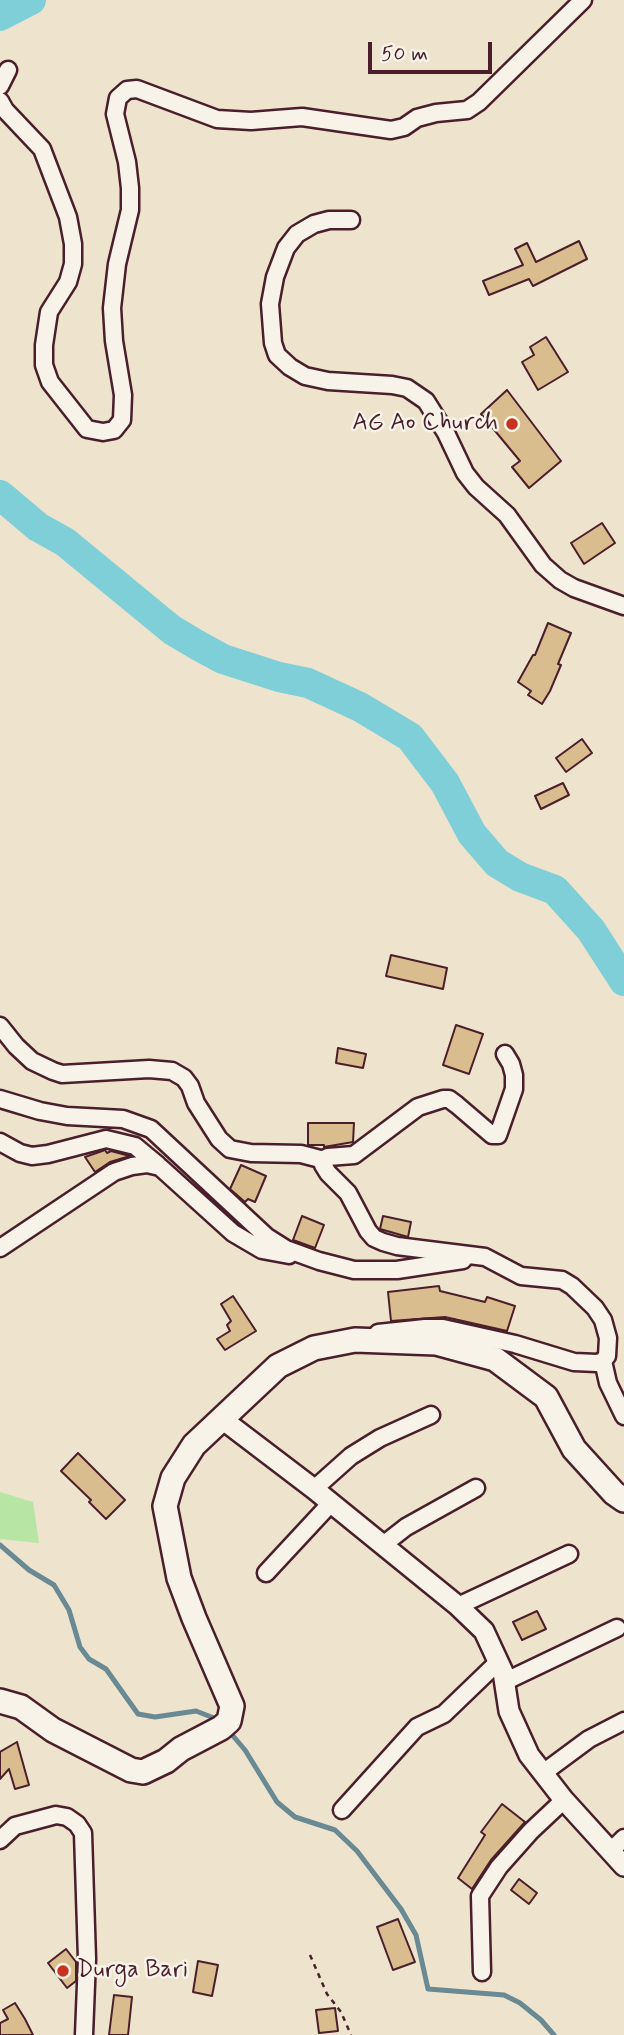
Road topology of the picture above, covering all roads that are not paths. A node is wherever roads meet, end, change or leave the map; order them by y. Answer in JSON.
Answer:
{"nodes":[{"id":1,"x":583,"y":0,"type":"edge"},
{"id":2,"x":8,"y":70,"type":"dead end"},
{"id":3,"x":0,"y":86,"type":"edge"},
{"id":4,"x":0,"y":101,"type":"edge"},
{"id":5,"x":351,"y":220,"type":"dead end"},
{"id":6,"x":624,"y":606,"type":"edge"},
{"id":7,"x":0,"y":1026,"type":"edge"},
{"id":8,"x":505,"y":1054,"type":"dead end"},
{"id":9,"x":0,"y":1099,"type":"edge"},
{"id":10,"x":0,"y":1142,"type":"edge"},
{"id":11,"x":324,"y":1160,"type":"junction"},
{"id":12,"x":160,"y":1167,"type":"junction"},
{"id":13,"x":0,"y":1248,"type":"edge"},
{"id":14,"x":476,"y":1257,"type":"junction"},
{"id":15,"x":319,"y":1261,"type":"junction"},
{"id":16,"x":355,"y":1340,"type":"junction"},
{"id":17,"x":603,"y":1361,"type":"junction"},
{"id":18,"x":431,"y":1415,"type":"dead end"},
{"id":19,"x":624,"y":1416,"type":"edge"},
{"id":20,"x":222,"y":1419,"type":"junction"},
{"id":21,"x":476,"y":1488,"type":"dead end"},
{"id":22,"x":314,"y":1489,"type":"junction"},
{"id":23,"x":624,"y":1500,"type":"edge"},
{"id":24,"x":331,"y":1503,"type":"junction"},
{"id":25,"x":383,"y":1545,"type":"junction"},
{"id":26,"x":569,"y":1554,"type":"dead end"},
{"id":27,"x":266,"y":1573,"type":"dead end"},
{"id":28,"x":458,"y":1606,"type":"junction"},
{"id":29,"x":617,"y":1628,"type":"dead end"},
{"id":30,"x":498,"y":1662,"type":"junction"},
{"id":31,"x":504,"y":1682,"type":"junction"},
{"id":32,"x":0,"y":1701,"type":"edge"},
{"id":33,"x":624,"y":1721,"type":"edge"},
{"id":34,"x":543,"y":1773,"type":"junction"},
{"id":35,"x":564,"y":1800,"type":"junction"},
{"id":36,"x":342,"y":1810,"type":"dead end"},
{"id":37,"x":0,"y":1840,"type":"edge"},
{"id":38,"x":619,"y":1852,"type":"edge"},
{"id":39,"x":482,"y":1972,"type":"dead end"},
{"id":40,"x":84,"y":2035,"type":"edge"}],
"edges":[{"from":1,"to":4,"type":"street"},
{"from":2,"to":3,"type":"street"},
{"from":5,"to":6,"type":"street"},
{"from":7,"to":11,"type":"street"},
{"from":8,"to":11,"type":"street"},
{"from":9,"to":15,"type":"street"},
{"from":10,"to":12,"type":"street"},
{"from":11,"to":14,"type":"street"},
{"from":12,"to":13,"type":"street"},
{"from":12,"to":15,"type":"street"},
{"from":14,"to":15,"type":"street"},
{"from":14,"to":17,"type":"street"},
{"from":16,"to":17,"type":"street"},
{"from":16,"to":20,"type":"main road"},
{"from":16,"to":23,"type":"main road"},
{"from":17,"to":19,"type":"street"},
{"from":18,"to":22,"type":"street"},
{"from":20,"to":22,"type":"street"},
{"from":20,"to":32,"type":"main road"},
{"from":21,"to":25,"type":"street"},
{"from":22,"to":24,"type":"street"},
{"from":24,"to":25,"type":"street"},
{"from":24,"to":27,"type":"street"},
{"from":25,"to":28,"type":"street"},
{"from":26,"to":28,"type":"street"},
{"from":28,"to":30,"type":"street"},
{"from":29,"to":31,"type":"street"},
{"from":30,"to":31,"type":"street"},
{"from":30,"to":36,"type":"street"},
{"from":31,"to":34,"type":"street"},
{"from":33,"to":34,"type":"street"},
{"from":34,"to":35,"type":"street"},
{"from":35,"to":38,"type":"street"},
{"from":35,"to":39,"type":"street"},
{"from":37,"to":40,"type":"street"}]}
